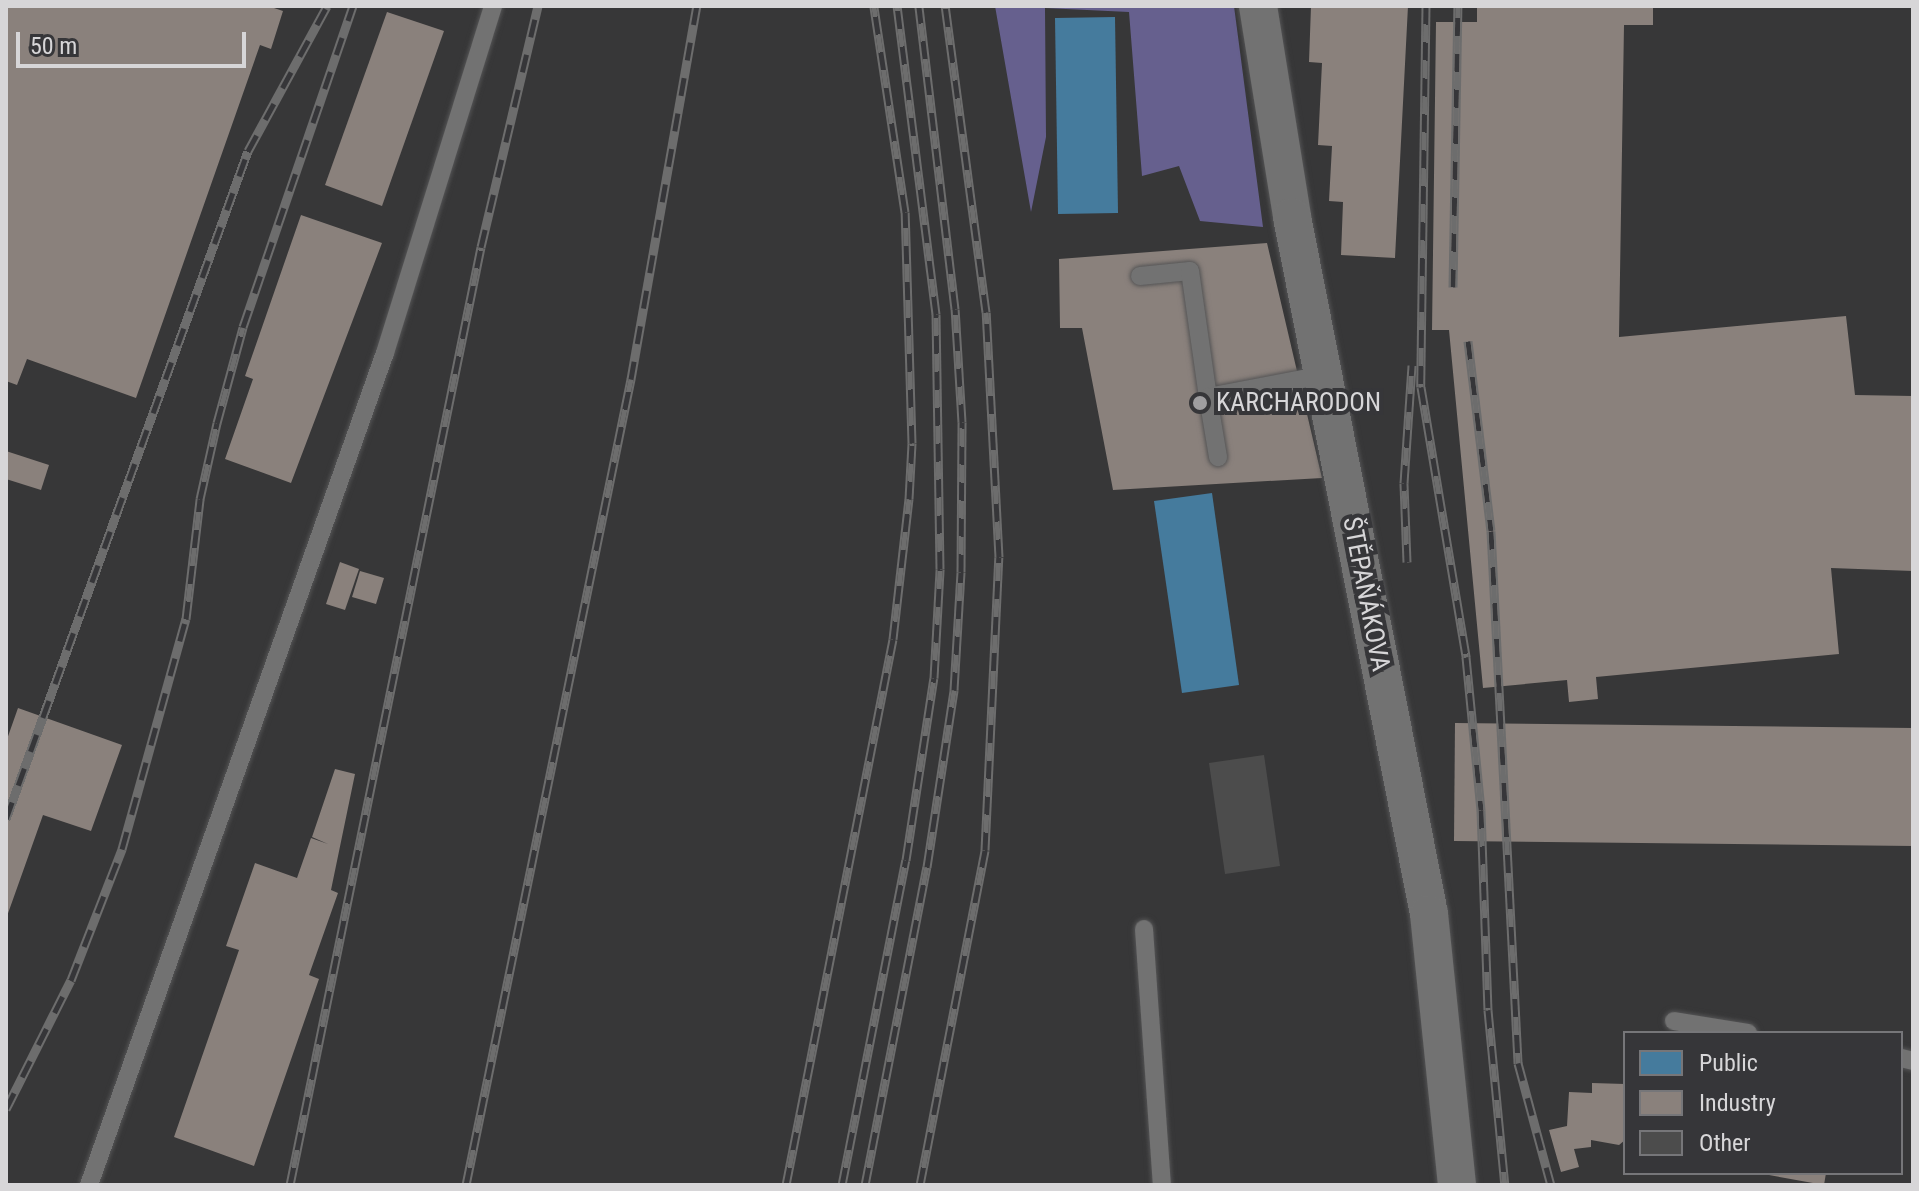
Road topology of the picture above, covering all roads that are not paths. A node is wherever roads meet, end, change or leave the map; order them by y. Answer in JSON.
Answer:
{"nodes":[{"id":1,"x":493,"y":6,"type":"edge"},
{"id":2,"x":1258,"y":6,"type":"edge"},
{"id":3,"x":1140,"y":276,"type":"dead end"},
{"id":4,"x":1323,"y":375,"type":"junction"},
{"id":5,"x":1208,"y":397,"type":"junction"},
{"id":6,"x":1218,"y":457,"type":"dead end"},
{"id":7,"x":1144,"y":929,"type":"dead end"},
{"id":8,"x":1674,"y":1021,"type":"dead end"},
{"id":9,"x":1736,"y":1031,"type":"edge"},
{"id":10,"x":89,"y":1185,"type":"edge"},
{"id":11,"x":1162,"y":1185,"type":"edge"},
{"id":12,"x":1457,"y":1185,"type":"edge"}],
"edges":[{"from":1,"to":10,"type":"lane"},
{"from":2,"to":4,"type":"street","name":"ŠTĚPAŇÁKOVA"},
{"from":3,"to":5,"type":"lane"},
{"from":4,"to":5,"type":"lane"},
{"from":4,"to":12,"type":"street","name":"ŠTĚPAŇÁKOVA"},
{"from":5,"to":6,"type":"lane"},
{"from":7,"to":11,"type":"lane"},
{"from":8,"to":9,"type":"lane"}]}
